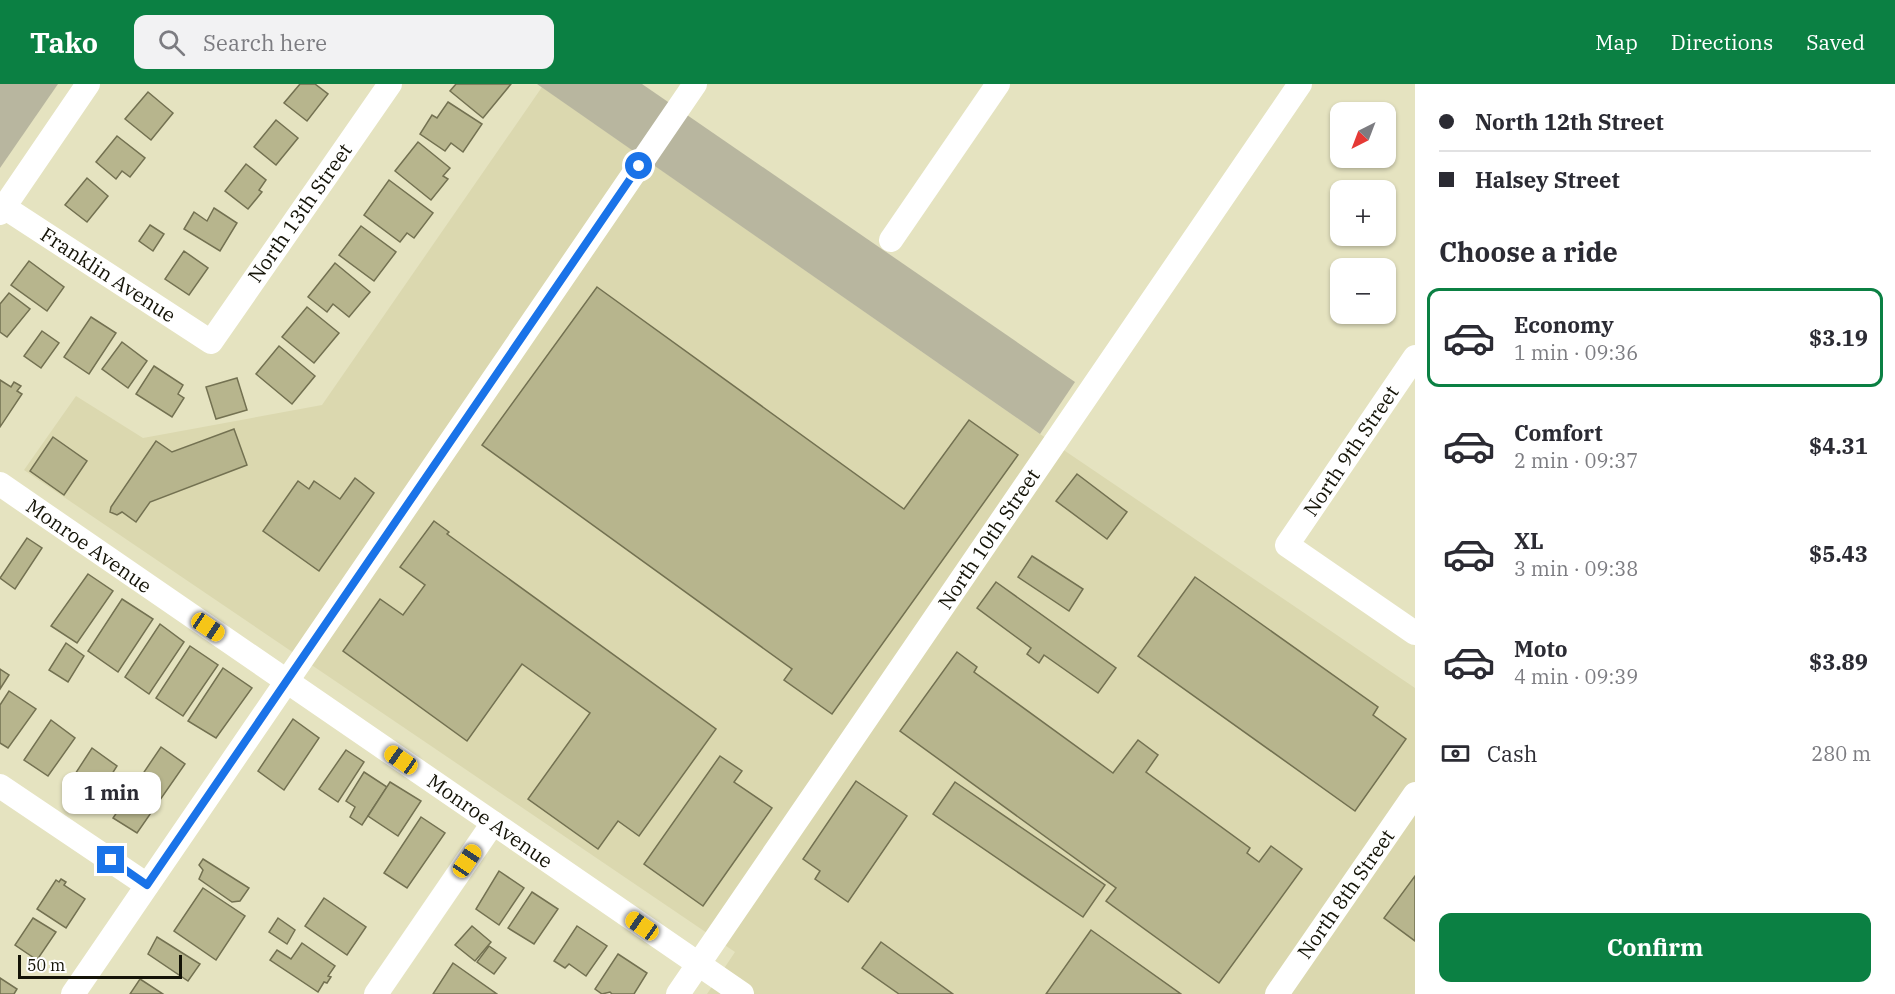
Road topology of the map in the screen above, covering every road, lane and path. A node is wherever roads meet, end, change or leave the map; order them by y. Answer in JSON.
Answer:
{"nodes":[{"id":1,"x":88,"y":84,"type":"edge"},
{"id":2,"x":390,"y":84,"type":"edge"},
{"id":3,"x":695,"y":84,"type":"edge"},
{"id":4,"x":998,"y":84,"type":"edge"},
{"id":5,"x":1300,"y":84,"type":"edge"},
{"id":6,"x":2,"y":210,"type":"edge"},
{"id":7,"x":891,"y":240,"type":"dead end"},
{"id":8,"x":211,"y":342,"type":"joint"},
{"id":9,"x":1415,"y":357,"type":"edge"},
{"id":10,"x":0,"y":484,"type":"edge"},
{"id":11,"x":1415,"y":633,"type":"edge"},
{"id":12,"x":286,"y":681,"type":"junction"},
{"id":13,"x":0,"y":786,"type":"edge"},
{"id":14,"x":1415,"y":794,"type":"edge"},
{"id":15,"x":493,"y":823,"type":"junction"},
{"id":16,"x":147,"y":885,"type":"junction"},
{"id":17,"x":698,"y":964,"type":"junction"},
{"id":18,"x":73,"y":994,"type":"edge"},
{"id":19,"x":376,"y":994,"type":"edge"},
{"id":20,"x":678,"y":994,"type":"edge"},
{"id":21,"x":742,"y":994,"type":"edge"},
{"id":22,"x":1277,"y":994,"type":"edge"}],
"edges":[{"from":1,"to":6,"type":"street"},
{"from":2,"to":8,"type":"street","name":"North 13th Street"},
{"from":3,"to":12,"type":"street"},
{"from":4,"to":7,"type":"street"},
{"from":5,"to":17,"type":"street","name":"North 10th Street"},
{"from":6,"to":8,"type":"street","name":"Franklin Avenue"},
{"from":9,"to":11,"type":"street","name":"North 9th Street"},
{"from":10,"to":12,"type":"street","name":"Monroe Avenue"},
{"from":12,"to":15,"type":"street","name":"Monroe Avenue"},
{"from":12,"to":16,"type":"street"},
{"from":13,"to":16,"type":"street"},
{"from":14,"to":22,"type":"street","name":"North 8th Street"},
{"from":15,"to":17,"type":"street","name":"Monroe Avenue"},
{"from":15,"to":19,"type":"street"},
{"from":16,"to":18,"type":"street"},
{"from":17,"to":20,"type":"street","name":"North 10th Street"},
{"from":17,"to":21,"type":"street","name":"Monroe Avenue"}]}
